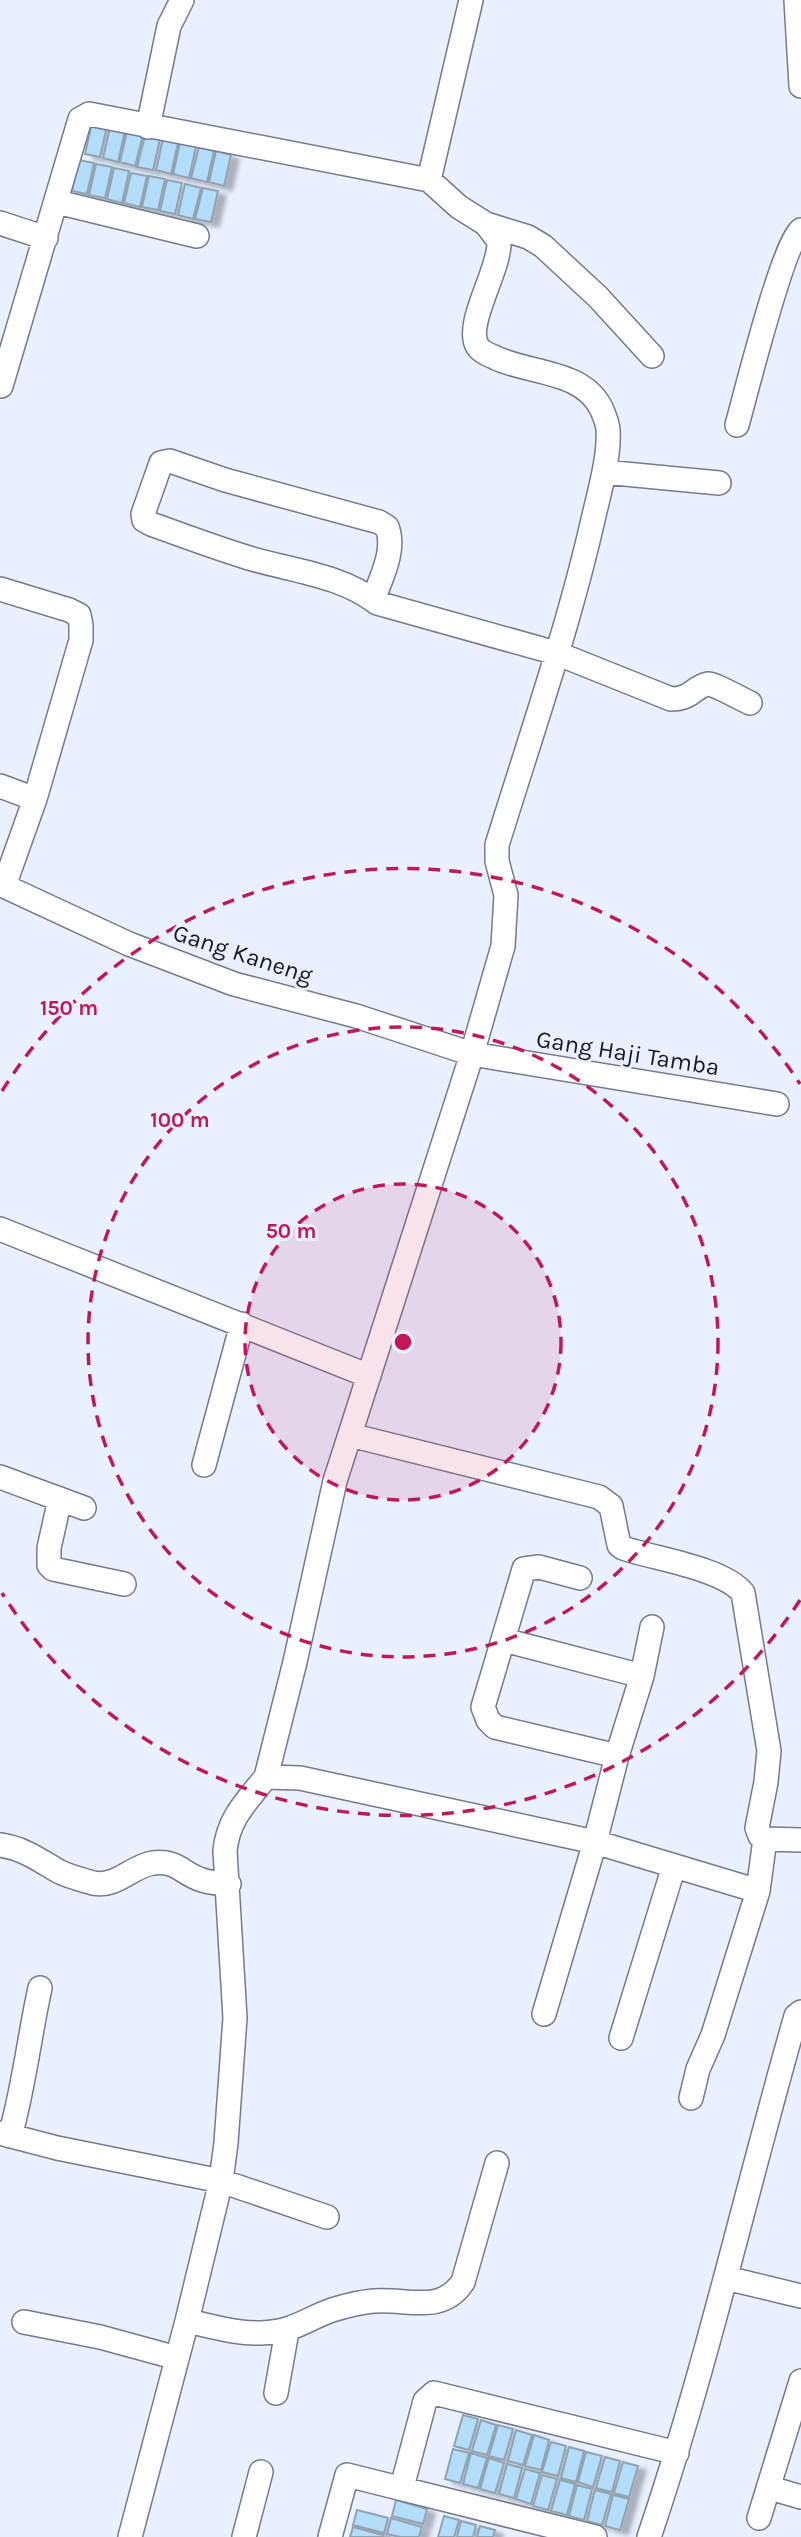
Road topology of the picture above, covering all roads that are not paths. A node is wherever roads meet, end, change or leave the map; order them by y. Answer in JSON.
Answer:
{"nodes":[{"id":1,"x":182,"y":0,"type":"edge"},
{"id":2,"x":471,"y":0,"type":"edge"},
{"id":3,"x":796,"y":0,"type":"edge"},
{"id":4,"x":801,"y":86,"type":"edge"},
{"id":5,"x":148,"y":127,"type":"junction"},
{"id":6,"x":429,"y":180,"type":"junction"},
{"id":7,"x":57,"y":202,"type":"junction"},
{"id":8,"x":0,"y":223,"type":"edge"},
{"id":9,"x":486,"y":225,"type":"junction"},
{"id":10,"x":801,"y":230,"type":"edge"},
{"id":11,"x":197,"y":236,"type":"dead end"},
{"id":12,"x":46,"y":238,"type":"junction"},
{"id":13,"x":652,"y":356,"type":"dead end"},
{"id":14,"x":1,"y":386,"type":"edge"},
{"id":15,"x":737,"y":425,"type":"dead end"},
{"id":16,"x":604,"y":472,"type":"junction"},
{"id":17,"x":719,"y":483,"type":"dead end"},
{"id":18,"x":0,"y":589,"type":"edge"},
{"id":19,"x":373,"y":600,"type":"junction"},
{"id":20,"x":556,"y":653,"type":"junction"},
{"id":21,"x":750,"y":703,"type":"dead end"},
{"id":22,"x":0,"y":786,"type":"edge"},
{"id":23,"x":35,"y":799,"type":"junction"},
{"id":24,"x":472,"y":1054,"type":"junction"},
{"id":25,"x":776,"y":1104,"type":"dead end"},
{"id":26,"x":0,"y":1229,"type":"edge"},
{"id":27,"x":243,"y":1324,"type":"junction"},
{"id":28,"x":369,"y":1376,"type":"junction"},
{"id":29,"x":350,"y":1435,"type":"junction"},
{"id":30,"x":204,"y":1465,"type":"dead end"},
{"id":31,"x":0,"y":1477,"type":"edge"},
{"id":32,"x":60,"y":1499,"type":"junction"},
{"id":33,"x":84,"y":1508,"type":"dead end"},
{"id":34,"x":580,"y":1578,"type":"dead end"},
{"id":35,"x":124,"y":1584,"type":"dead end"},
{"id":36,"x":652,"y":1627,"type":"dead end"},
{"id":37,"x":505,"y":1640,"type":"junction"},
{"id":38,"x":642,"y":1676,"type":"junction"},
{"id":39,"x":617,"y":1756,"type":"junction"},
{"id":40,"x":266,"y":1777,"type":"junction"},
{"id":41,"x":765,"y":1839,"type":"junction"},
{"id":42,"x":801,"y":1840,"type":"edge"},
{"id":43,"x":596,"y":1842,"type":"junction"},
{"id":44,"x":0,"y":1845,"type":"edge"},
{"id":45,"x":674,"y":1866,"type":"junction"},
{"id":46,"x":229,"y":1884,"type":"junction"},
{"id":47,"x":758,"y":1891,"type":"junction"},
{"id":48,"x":40,"y":1988,"type":"dead end"},
{"id":49,"x":801,"y":2012,"type":"edge"},
{"id":50,"x":544,"y":2014,"type":"dead end"},
{"id":51,"x":621,"y":2038,"type":"dead end"},
{"id":52,"x":691,"y":2098,"type":"dead end"},
{"id":53,"x":5,"y":2135,"type":"edge"},
{"id":54,"x":497,"y":2163,"type":"dead end"},
{"id":55,"x":221,"y":2181,"type":"junction"},
{"id":56,"x":327,"y":2217,"type":"dead end"},
{"id":57,"x":726,"y":2278,"type":"junction"},
{"id":58,"x":801,"y":2296,"type":"edge"},
{"id":59,"x":187,"y":2321,"type":"junction"},
{"id":60,"x":24,"y":2322,"type":"dead end"},
{"id":61,"x":287,"y":2331,"type":"junction"},
{"id":62,"x":177,"y":2358,"type":"junction"},
{"id":63,"x":800,"y":2391,"type":"edge"},
{"id":64,"x":276,"y":2393,"type":"dead end"},
{"id":65,"x":677,"y":2454,"type":"junction"},
{"id":66,"x":261,"y":2472,"type":"dead end"},
{"id":67,"x":401,"y":2487,"type":"junction"},
{"id":68,"x":769,"y":2488,"type":"junction"},
{"id":69,"x":801,"y":2497,"type":"edge"},
{"id":70,"x":759,"y":2518,"type":"dead end"},
{"id":71,"x":130,"y":2537,"type":"edge"},
{"id":72,"x":244,"y":2537,"type":"edge"},
{"id":73,"x":330,"y":2537,"type":"edge"},
{"id":74,"x":595,"y":2537,"type":"edge"},
{"id":75,"x":649,"y":2537,"type":"edge"}],
"edges":[{"from":1,"to":5,"type":"street"},
{"from":2,"to":6,"type":"street"},
{"from":3,"to":4,"type":"street"},
{"from":5,"to":6,"type":"street"},
{"from":5,"to":7,"type":"street"},
{"from":6,"to":9,"type":"street"},
{"from":7,"to":11,"type":"street"},
{"from":7,"to":12,"type":"street"},
{"from":8,"to":12,"type":"street"},
{"from":9,"to":13,"type":"street"},
{"from":9,"to":16,"type":"street"},
{"from":10,"to":15,"type":"street"},
{"from":12,"to":14,"type":"street"},
{"from":16,"to":17,"type":"street"},
{"from":16,"to":20,"type":"street"},
{"from":18,"to":23,"type":"street"},
{"from":19,"to":19,"type":"street"},
{"from":19,"to":20,"type":"street"},
{"from":20,"to":21,"type":"street"},
{"from":20,"to":24,"type":"street"},
{"from":22,"to":23,"type":"street"},
{"from":23,"to":24,"type":"street","name":"Gang Kaneng"},
{"from":24,"to":25,"type":"street","name":"Gang Haji Tamba"},
{"from":24,"to":28,"type":"street"},
{"from":26,"to":27,"type":"street"},
{"from":27,"to":28,"type":"street"},
{"from":27,"to":30,"type":"street"},
{"from":28,"to":29,"type":"street"},
{"from":29,"to":40,"type":"street"},
{"from":29,"to":41,"type":"street"},
{"from":31,"to":32,"type":"street"},
{"from":32,"to":33,"type":"street"},
{"from":32,"to":35,"type":"street"},
{"from":34,"to":37,"type":"street"},
{"from":36,"to":38,"type":"street"},
{"from":37,"to":38,"type":"street"},
{"from":37,"to":39,"type":"street"},
{"from":38,"to":39,"type":"street"},
{"from":39,"to":43,"type":"street"},
{"from":40,"to":43,"type":"street"},
{"from":40,"to":46,"type":"street"},
{"from":41,"to":42,"type":"street"},
{"from":41,"to":47,"type":"street"},
{"from":43,"to":45,"type":"street"},
{"from":43,"to":50,"type":"street"},
{"from":44,"to":46,"type":"street"},
{"from":45,"to":47,"type":"street"},
{"from":45,"to":51,"type":"street"},
{"from":46,"to":55,"type":"street"},
{"from":47,"to":52,"type":"street"},
{"from":48,"to":53,"type":"street"},
{"from":49,"to":57,"type":"street"},
{"from":53,"to":55,"type":"street"},
{"from":54,"to":61,"type":"street"},
{"from":55,"to":56,"type":"street"},
{"from":55,"to":59,"type":"street"},
{"from":57,"to":58,"type":"street"},
{"from":57,"to":65,"type":"street"},
{"from":59,"to":61,"type":"street"},
{"from":59,"to":62,"type":"street"},
{"from":60,"to":62,"type":"street"},
{"from":61,"to":64,"type":"street"},
{"from":62,"to":71,"type":"street"},
{"from":63,"to":68,"type":"street"},
{"from":65,"to":67,"type":"street"},
{"from":65,"to":75,"type":"street"},
{"from":66,"to":72,"type":"street"},
{"from":67,"to":73,"type":"street"},
{"from":67,"to":74,"type":"street"},
{"from":68,"to":69,"type":"street"},
{"from":68,"to":70,"type":"street"}]}
